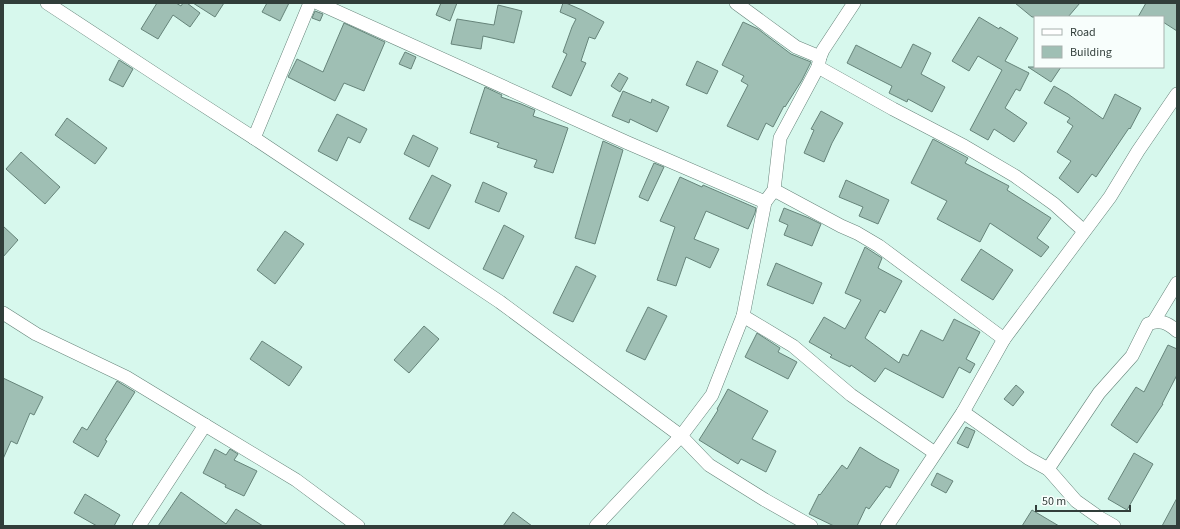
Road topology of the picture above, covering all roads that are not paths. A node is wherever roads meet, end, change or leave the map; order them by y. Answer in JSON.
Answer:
{"nodes":[{"id":1,"x":47,"y":3,"type":"edge"},
{"id":2,"x":310,"y":3,"type":"edge"},
{"id":3,"x":318,"y":3,"type":"edge"},
{"id":4,"x":736,"y":3,"type":"edge"},
{"id":5,"x":854,"y":3,"type":"edge"},
{"id":6,"x":819,"y":62,"type":"junction"},
{"id":7,"x":1177,"y":94,"type":"edge"},
{"id":8,"x":254,"y":138,"type":"junction"},
{"id":9,"x":774,"y":190,"type":"junction"},
{"id":10,"x":764,"y":202,"type":"junction"},
{"id":11,"x":1084,"y":231,"type":"junction"},
{"id":12,"x":1177,"y":283,"type":"edge"},
{"id":13,"x":3,"y":313,"type":"edge"},
{"id":14,"x":744,"y":316,"type":"junction"},
{"id":15,"x":1154,"y":321,"type":"junction"},
{"id":16,"x":1177,"y":331,"type":"edge"},
{"id":17,"x":1004,"y":339,"type":"junction"},
{"id":18,"x":963,"y":412,"type":"junction"},
{"id":19,"x":205,"y":424,"type":"junction"},
{"id":20,"x":680,"y":436,"type":"junction"},
{"id":21,"x":935,"y":453,"type":"junction"},
{"id":22,"x":1048,"y":469,"type":"junction"},
{"id":23,"x":140,"y":526,"type":"edge"},
{"id":24,"x":358,"y":526,"type":"edge"},
{"id":25,"x":596,"y":526,"type":"edge"},
{"id":26,"x":811,"y":526,"type":"edge"},
{"id":27,"x":887,"y":526,"type":"edge"},
{"id":28,"x":1114,"y":526,"type":"edge"}],
"edges":[{"from":1,"to":8,"type":"street"},
{"from":2,"to":8,"type":"street"},
{"from":3,"to":10,"type":"street"},
{"from":4,"to":6,"type":"street"},
{"from":5,"to":6,"type":"street"},
{"from":6,"to":9,"type":"street"},
{"from":6,"to":11,"type":"street"},
{"from":7,"to":11,"type":"street"},
{"from":8,"to":20,"type":"street"},
{"from":9,"to":10,"type":"street"},
{"from":9,"to":17,"type":"street"},
{"from":10,"to":14,"type":"street"},
{"from":11,"to":17,"type":"street"},
{"from":12,"to":15,"type":"street"},
{"from":13,"to":19,"type":"street"},
{"from":14,"to":20,"type":"street"},
{"from":14,"to":21,"type":"street"},
{"from":15,"to":16,"type":"street"},
{"from":15,"to":22,"type":"street"},
{"from":17,"to":18,"type":"street"},
{"from":18,"to":21,"type":"street"},
{"from":18,"to":22,"type":"street"},
{"from":19,"to":23,"type":"street"},
{"from":19,"to":24,"type":"street"},
{"from":20,"to":25,"type":"street"},
{"from":20,"to":26,"type":"street"},
{"from":21,"to":27,"type":"street"},
{"from":22,"to":28,"type":"street"}]}
